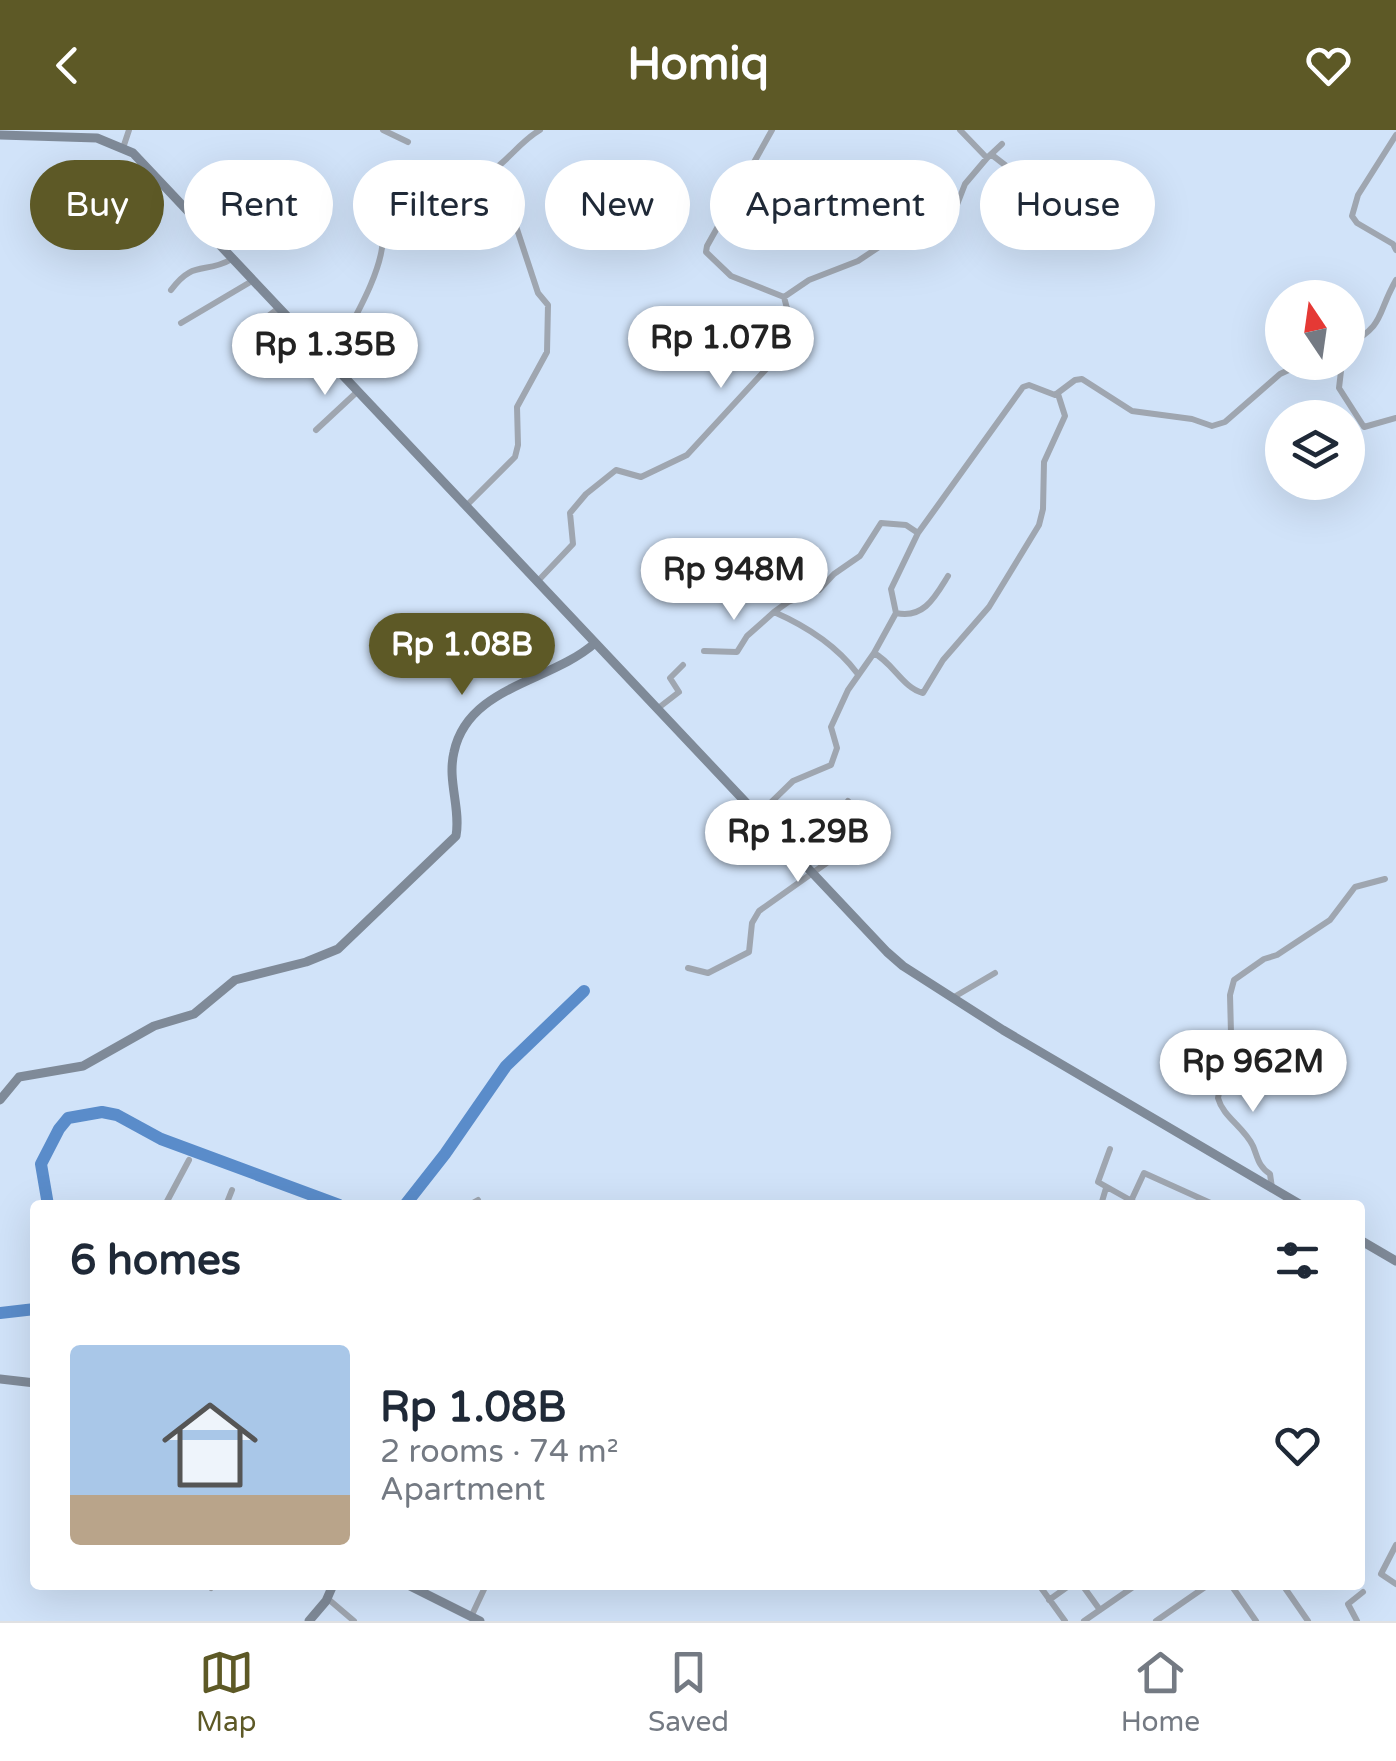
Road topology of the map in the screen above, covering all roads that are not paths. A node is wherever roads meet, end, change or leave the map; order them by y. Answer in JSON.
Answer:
{"nodes":[{"id":1,"x":129,"y":130,"type":"edge"},
{"id":2,"x":383,"y":130,"type":"edge"},
{"id":3,"x":540,"y":130,"type":"edge"},
{"id":4,"x":772,"y":130,"type":"edge"},
{"id":5,"x":960,"y":130,"type":"edge"},
{"id":6,"x":0,"y":135,"type":"edge"},
{"id":7,"x":1396,"y":135,"type":"edge"},
{"id":8,"x":408,"y":142,"type":"dead end"},
{"id":9,"x":1002,"y":144,"type":"dead end"},
{"id":10,"x":123,"y":148,"type":"junction"},
{"id":11,"x":990,"y":156,"type":"junction"},
{"id":12,"x":502,"y":160,"type":"edge"},
{"id":13,"x":996,"y":160,"type":"edge"},
{"id":14,"x":382,"y":250,"type":"edge"},
{"id":15,"x":523,"y":250,"type":"edge"},
{"id":16,"x":1396,"y":250,"type":"edge"},
{"id":17,"x":232,"y":260,"type":"junction"},
{"id":18,"x":1396,"y":280,"type":"edge"},
{"id":19,"x":252,"y":281,"type":"junction"},
{"id":20,"x":171,"y":290,"type":"dead end"},
{"id":21,"x":784,"y":297,"type":"junction"},
{"id":22,"x":280,"y":307,"type":"junction"},
{"id":23,"x":180,"y":323,"type":"dead end"},
{"id":24,"x":255,"y":326,"type":"dead end"},
{"id":25,"x":1365,"y":336,"type":"edge"},
{"id":26,"x":331,"y":363,"type":"junction"},
{"id":27,"x":1273,"y":380,"type":"edge"},
{"id":28,"x":1340,"y":380,"type":"edge"},
{"id":29,"x":358,"y":390,"type":"junction"},
{"id":30,"x":1058,"y":394,"type":"junction"},
{"id":31,"x":1396,"y":418,"type":"edge"},
{"id":32,"x":316,"y":430,"type":"dead end"},
{"id":33,"x":466,"y":506,"type":"junction"},
{"id":34,"x":918,"y":534,"type":"junction"},
{"id":35,"x":948,"y":576,"type":"dead end"},
{"id":36,"x":537,"y":582,"type":"junction"},
{"id":37,"x":774,"y":612,"type":"junction"},
{"id":38,"x":896,"y":613,"type":"junction"},
{"id":39,"x":595,"y":643,"type":"junction"},
{"id":40,"x":704,"y":651,"type":"dead end"},
{"id":41,"x":874,"y":653,"type":"junction"},
{"id":42,"x":683,"y":665,"type":"dead end"},
{"id":43,"x":857,"y":674,"type":"junction"},
{"id":44,"x":656,"y":710,"type":"junction"},
{"id":45,"x":848,"y":801,"type":"dead end"},
{"id":46,"x":758,"y":814,"type":"junction"},
{"id":47,"x":812,"y":872,"type":"junction"},
{"id":48,"x":1385,"y":879,"type":"dead end"},
{"id":49,"x":688,"y":968,"type":"dead end"},
{"id":50,"x":995,"y":974,"type":"dead end"},
{"id":51,"x":954,"y":997,"type":"junction"},
{"id":52,"x":0,"y":1100,"type":"edge"},
{"id":53,"x":1110,"y":1149,"type":"dead end"},
{"id":54,"x":189,"y":1160,"type":"dead end"},
{"id":55,"x":1272,"y":1188,"type":"junction"},
{"id":56,"x":232,"y":1190,"type":"dead end"},
{"id":57,"x":1105,"y":1191,"type":"junction"},
{"id":58,"x":168,"y":1200,"type":"edge"},
{"id":59,"x":228,"y":1200,"type":"edge"},
{"id":60,"x":1102,"y":1200,"type":"edge"},
{"id":61,"x":1128,"y":1200,"type":"edge"},
{"id":62,"x":1136,"y":1200,"type":"edge"},
{"id":63,"x":1203,"y":1200,"type":"edge"},
{"id":64,"x":1293,"y":1200,"type":"edge"},
{"id":65,"x":1365,"y":1243,"type":"edge"},
{"id":66,"x":1396,"y":1261,"type":"edge"},
{"id":67,"x":0,"y":1379,"type":"edge"},
{"id":68,"x":30,"y":1382,"type":"edge"},
{"id":69,"x":1396,"y":1545,"type":"edge"},
{"id":70,"x":1396,"y":1584,"type":"edge"},
{"id":71,"x":331,"y":1590,"type":"edge"},
{"id":72,"x":417,"y":1590,"type":"edge"},
{"id":73,"x":483,"y":1590,"type":"edge"},
{"id":74,"x":1042,"y":1590,"type":"edge"},
{"id":75,"x":1063,"y":1590,"type":"edge"},
{"id":76,"x":1086,"y":1590,"type":"edge"},
{"id":77,"x":1129,"y":1590,"type":"edge"},
{"id":78,"x":1201,"y":1590,"type":"edge"},
{"id":79,"x":1234,"y":1590,"type":"edge"},
{"id":80,"x":1287,"y":1590,"type":"edge"},
{"id":81,"x":1293,"y":1590,"type":"edge"},
{"id":82,"x":1363,"y":1592,"type":"dead end"},
{"id":83,"x":1289,"y":1593,"type":"junction"},
{"id":84,"x":328,"y":1598,"type":"junction"},
{"id":85,"x":1049,"y":1600,"type":"junction"},
{"id":86,"x":1100,"y":1610,"type":"junction"},
{"id":87,"x":469,"y":1618,"type":"edge"},
{"id":88,"x":309,"y":1621,"type":"edge"},
{"id":89,"x":354,"y":1621,"type":"edge"},
{"id":90,"x":1065,"y":1621,"type":"edge"},
{"id":91,"x":1084,"y":1621,"type":"edge"},
{"id":92,"x":1156,"y":1621,"type":"edge"},
{"id":93,"x":1256,"y":1621,"type":"edge"},
{"id":94,"x":1308,"y":1621,"type":"edge"},
{"id":95,"x":1357,"y":1621,"type":"edge"}],
"edges":[{"from":1,"to":10,"type":"street"},
{"from":2,"to":8,"type":"street"},
{"from":3,"to":12,"type":"street"},
{"from":4,"to":21,"type":"street"},
{"from":5,"to":11,"type":"street"},
{"from":6,"to":10,"type":"street"},
{"from":7,"to":16,"type":"street"},
{"from":9,"to":11,"type":"street"},
{"from":10,"to":17,"type":"street"},
{"from":11,"to":13,"type":"street"},
{"from":11,"to":21,"type":"street"},
{"from":14,"to":26,"type":"street"},
{"from":15,"to":33,"type":"street"},
{"from":17,"to":19,"type":"street"},
{"from":17,"to":20,"type":"street"},
{"from":18,"to":25,"type":"street"},
{"from":19,"to":22,"type":"street"},
{"from":19,"to":23,"type":"street"},
{"from":21,"to":36,"type":"street"},
{"from":22,"to":24,"type":"street"},
{"from":22,"to":26,"type":"street"},
{"from":26,"to":29,"type":"street"},
{"from":27,"to":30,"type":"street"},
{"from":28,"to":31,"type":"street"},
{"from":29,"to":32,"type":"street"},
{"from":29,"to":33,"type":"street"},
{"from":30,"to":34,"type":"street"},
{"from":30,"to":41,"type":"street"},
{"from":33,"to":36,"type":"street"},
{"from":34,"to":37,"type":"street"},
{"from":34,"to":38,"type":"street"},
{"from":35,"to":38,"type":"street"},
{"from":36,"to":39,"type":"street"},
{"from":37,"to":40,"type":"street"},
{"from":37,"to":43,"type":"street"},
{"from":38,"to":41,"type":"street"},
{"from":39,"to":44,"type":"street"},
{"from":39,"to":52,"type":"street"},
{"from":41,"to":43,"type":"street"},
{"from":42,"to":44,"type":"street"},
{"from":43,"to":46,"type":"street"},
{"from":44,"to":46,"type":"street"},
{"from":45,"to":47,"type":"street"},
{"from":46,"to":47,"type":"street"},
{"from":47,"to":49,"type":"street"},
{"from":47,"to":51,"type":"street"},
{"from":48,"to":55,"type":"street"},
{"from":50,"to":51,"type":"street"},
{"from":51,"to":55,"type":"street"},
{"from":53,"to":57,"type":"street"},
{"from":54,"to":58,"type":"street"},
{"from":55,"to":64,"type":"street"},
{"from":56,"to":59,"type":"street"},
{"from":57,"to":60,"type":"street"},
{"from":57,"to":61,"type":"street"},
{"from":62,"to":63,"type":"street"},
{"from":65,"to":66,"type":"street"},
{"from":67,"to":68,"type":"street"},
{"from":69,"to":70,"type":"street"},
{"from":71,"to":84,"type":"street"},
{"from":72,"to":87,"type":"street"},
{"from":73,"to":87,"type":"street"},
{"from":74,"to":85,"type":"street"},
{"from":75,"to":85,"type":"street"},
{"from":76,"to":86,"type":"street"},
{"from":77,"to":86,"type":"street"},
{"from":78,"to":92,"type":"street"},
{"from":79,"to":93,"type":"street"},
{"from":80,"to":83,"type":"street"},
{"from":81,"to":83,"type":"street"},
{"from":82,"to":95,"type":"street"},
{"from":83,"to":94,"type":"street"},
{"from":84,"to":88,"type":"street"},
{"from":84,"to":89,"type":"street"},
{"from":85,"to":90,"type":"street"},
{"from":86,"to":91,"type":"street"}]}
